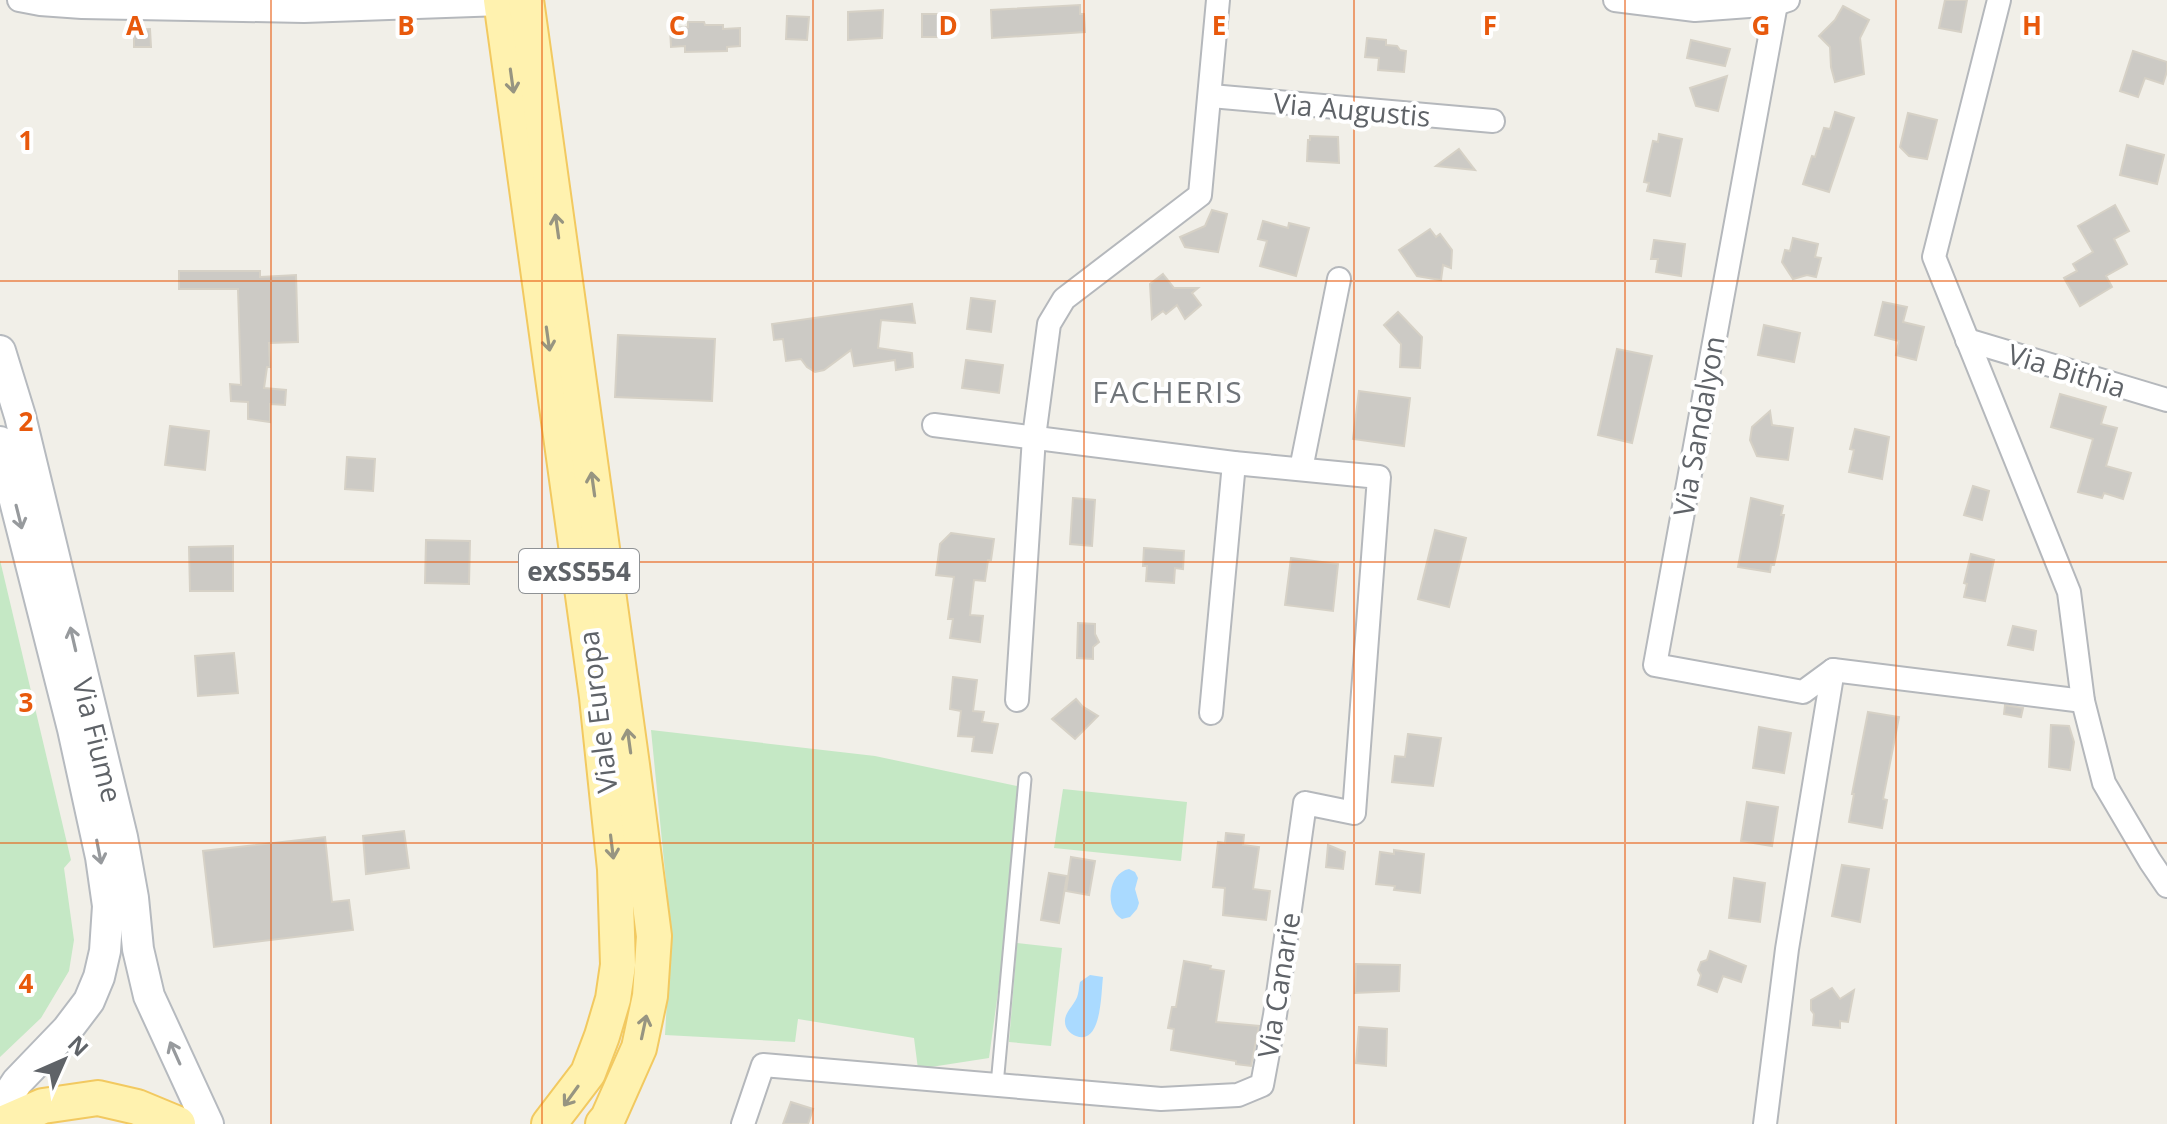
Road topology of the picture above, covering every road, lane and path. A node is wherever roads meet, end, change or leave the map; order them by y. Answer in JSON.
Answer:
{"nodes":[{"id":1,"x":17,"y":0,"type":"edge"},
{"id":2,"x":1218,"y":0,"type":"edge"},
{"id":3,"x":1999,"y":0,"type":"edge"},
{"id":4,"x":510,"y":1,"type":"edge"},
{"id":5,"x":1621,"y":1,"type":"edge"},
{"id":6,"x":1782,"y":2,"type":"edge"},
{"id":7,"x":0,"y":4,"type":"edge"},
{"id":8,"x":1211,"y":96,"type":"junction"},
{"id":9,"x":1493,"y":121,"type":"dead end"},
{"id":10,"x":1339,"y":279,"type":"dead end"},
{"id":11,"x":1967,"y":340,"type":"junction"},
{"id":12,"x":0,"y":351,"type":"edge"},
{"id":13,"x":2167,"y":400,"type":"edge"},
{"id":14,"x":934,"y":425,"type":"dead end"},
{"id":15,"x":1034,"y":437,"type":"junction"},
{"id":16,"x":0,"y":442,"type":"edge"},
{"id":17,"x":1234,"y":463,"type":"junction"},
{"id":18,"x":1301,"y":469,"type":"junction"},
{"id":19,"x":1833,"y":670,"type":"junction"},
{"id":20,"x":1017,"y":700,"type":"dead end"},
{"id":21,"x":2083,"y":701,"type":"junction"},
{"id":22,"x":1211,"y":713,"type":"dead end"},
{"id":23,"x":1025,"y":779,"type":"dead end"},
{"id":24,"x":2167,"y":886,"type":"edge"},
{"id":25,"x":997,"y":1085,"type":"junction"},
{"id":26,"x":0,"y":1108,"type":"edge"},
{"id":27,"x":2,"y":1124,"type":"edge"},
{"id":28,"x":178,"y":1124,"type":"edge"},
{"id":29,"x":208,"y":1124,"type":"edge"},
{"id":30,"x":549,"y":1124,"type":"edge"},
{"id":31,"x":603,"y":1124,"type":"edge"},
{"id":32,"x":743,"y":1124,"type":"edge"},
{"id":33,"x":1765,"y":1124,"type":"edge"}],
"edges":[{"from":1,"to":4,"type":"street"},
{"from":1,"to":7,"type":"street"},
{"from":2,"to":8,"type":"street"},
{"from":3,"to":11,"type":"street"},
{"from":4,"to":30,"type":"main road","name":"Viale Europa","number":"exSS554","one_way":true},
{"from":31,"to":4,"type":"main road","name":"Viale Europa","number":"exSS554","one_way":true},
{"from":5,"to":6,"type":"street"},
{"from":6,"to":19,"type":"street","name":"Via Sandalyon"},
{"from":8,"to":9,"type":"street","name":"Via Augustis"},
{"from":8,"to":15,"type":"street"},
{"from":10,"to":18,"type":"street"},
{"from":11,"to":13,"type":"street","name":"Via Bithia"},
{"from":11,"to":21,"type":"street"},
{"from":29,"to":12,"type":"main road","name":"Via Fiume","one_way":true},
{"from":14,"to":15,"type":"street"},
{"from":15,"to":17,"type":"street"},
{"from":15,"to":20,"type":"street"},
{"from":16,"to":26,"type":"main road","name":"Via Fiume","one_way":true},
{"from":17,"to":18,"type":"street"},
{"from":17,"to":22,"type":"street"},
{"from":18,"to":25,"type":"street","name":"Via Canarie"},
{"from":19,"to":21,"type":"street"},
{"from":19,"to":33,"type":"street"},
{"from":21,"to":24,"type":"street"},
{"from":23,"to":25,"type":"lane"},
{"from":25,"to":32,"type":"street","name":"Via Canarie"},
{"from":27,"to":28,"type":"main road"}]}
